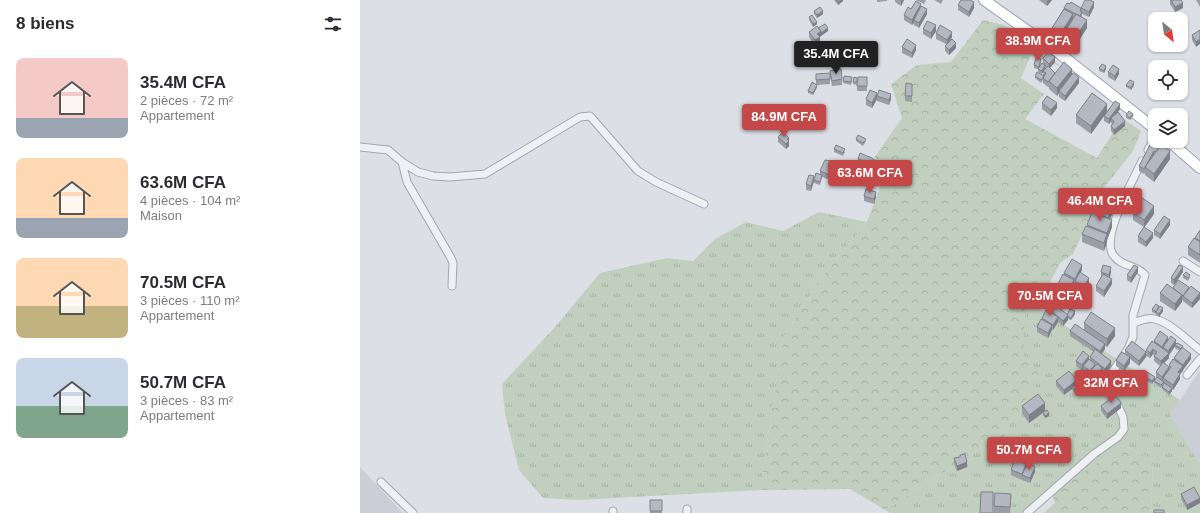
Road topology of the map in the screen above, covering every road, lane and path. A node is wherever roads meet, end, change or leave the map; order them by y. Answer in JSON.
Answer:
{"nodes":[{"id":1,"x":984,"y":0,"type":"edge"},
{"id":2,"x":1148,"y":123,"type":"edge"},
{"id":3,"x":360,"y":147,"type":"edge"},
{"id":4,"x":1149,"y":148,"type":"edge"},
{"id":5,"x":1177,"y":148,"type":"edge"},
{"id":6,"x":402,"y":162,"type":"junction"},
{"id":7,"x":1200,"y":168,"type":"edge"},
{"id":8,"x":704,"y":204,"type":"dead end"},
{"id":9,"x":1183,"y":261,"type":"dead end"},
{"id":10,"x":1200,"y":272,"type":"edge"},
{"id":11,"x":452,"y":286,"type":"dead end"},
{"id":12,"x":1133,"y":323,"type":"junction"},
{"id":13,"x":1200,"y":350,"type":"edge"},
{"id":14,"x":1200,"y":359,"type":"edge"},
{"id":15,"x":1187,"y":375,"type":"dead end"},
{"id":16,"x":381,"y":482,"type":"dead end"},
{"id":17,"x":413,"y":513,"type":"edge"},
{"id":18,"x":1027,"y":513,"type":"edge"}],
"edges":[{"from":1,"to":2,"type":"main road"},
{"from":3,"to":6,"type":"street"},
{"from":4,"to":12,"type":"street"},
{"from":5,"to":7,"type":"main road"},
{"from":6,"to":8,"type":"street"},
{"from":6,"to":11,"type":"street"},
{"from":9,"to":10,"type":"street"},
{"from":12,"to":13,"type":"street"},
{"from":12,"to":18,"type":"street"},
{"from":14,"to":15,"type":"street"},
{"from":16,"to":17,"type":"street"}]}
